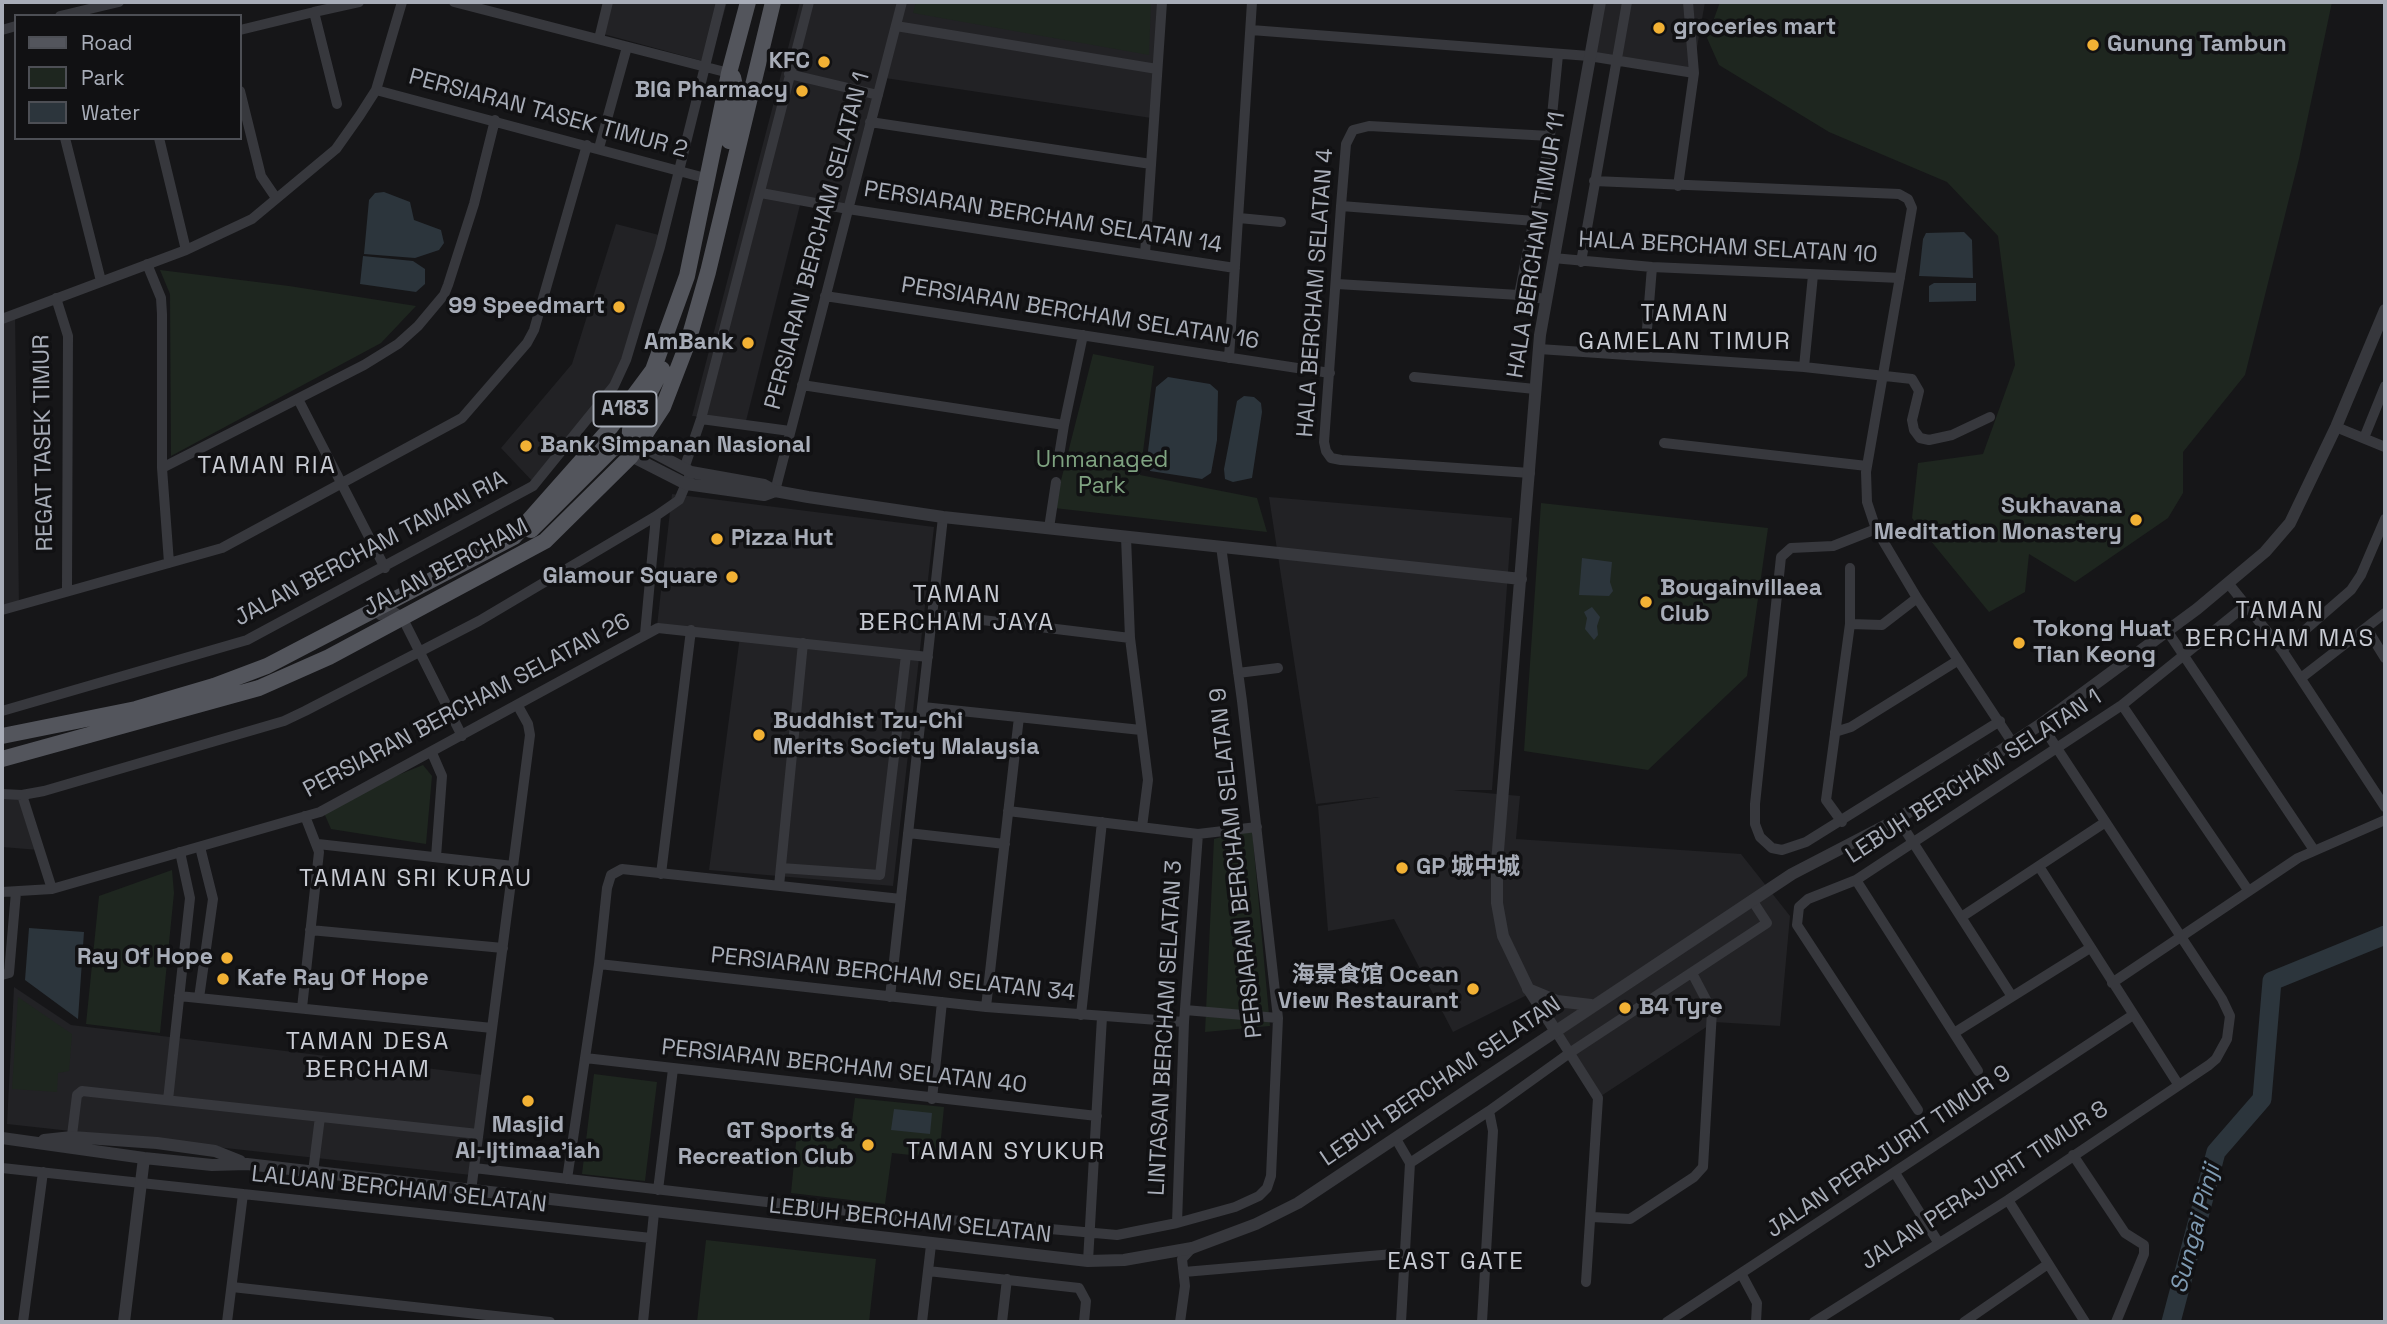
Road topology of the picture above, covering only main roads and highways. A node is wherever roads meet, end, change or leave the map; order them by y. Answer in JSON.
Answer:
{"nodes":[{"id":1,"x":748,"y":2,"type":"edge"},
{"id":2,"x":774,"y":2,"type":"edge"},
{"id":3,"x":729,"y":73,"type":"junction"},
{"id":4,"x":728,"y":185,"type":"junction"},
{"id":5,"x":668,"y":333,"type":"junction"},
{"id":6,"x":633,"y":448,"type":"junction"},
{"id":7,"x":514,"y":537,"type":"junction"},
{"id":8,"x":2,"y":736,"type":"edge"},
{"id":9,"x":74,"y":740,"type":"junction"},
{"id":10,"x":2,"y":748,"type":"edge"},
{"id":11,"x":2,"y":759,"type":"edge"}],
"edges":[{"from":1,"to":3,"type":"main road","name":"JALAN BERCHAM","number":"A183"},
{"from":2,"to":4,"type":"main road","name":"JALAN BERCHAM","number":"A183"},
{"from":3,"to":4,"type":"main road"},
{"from":3,"to":5,"type":"main road","name":"JALAN BERCHAM","number":"A183"},
{"from":4,"to":6,"type":"main road","name":"JALAN BERCHAM","number":"A183"},
{"from":5,"to":6,"type":"main road"},
{"from":5,"to":7,"type":"main road","name":"JALAN BERCHAM","number":"A183"},
{"from":6,"to":7,"type":"main road"},
{"from":6,"to":9,"type":"main road","name":"JALAN BERCHAM","number":"A183"},
{"from":7,"to":8,"type":"main road","name":"JALAN BERCHAM","number":"A183"},
{"from":9,"to":10,"type":"main road"},
{"from":9,"to":11,"type":"main road","name":"JALAN BERCHAM","number":"A183"}]}
